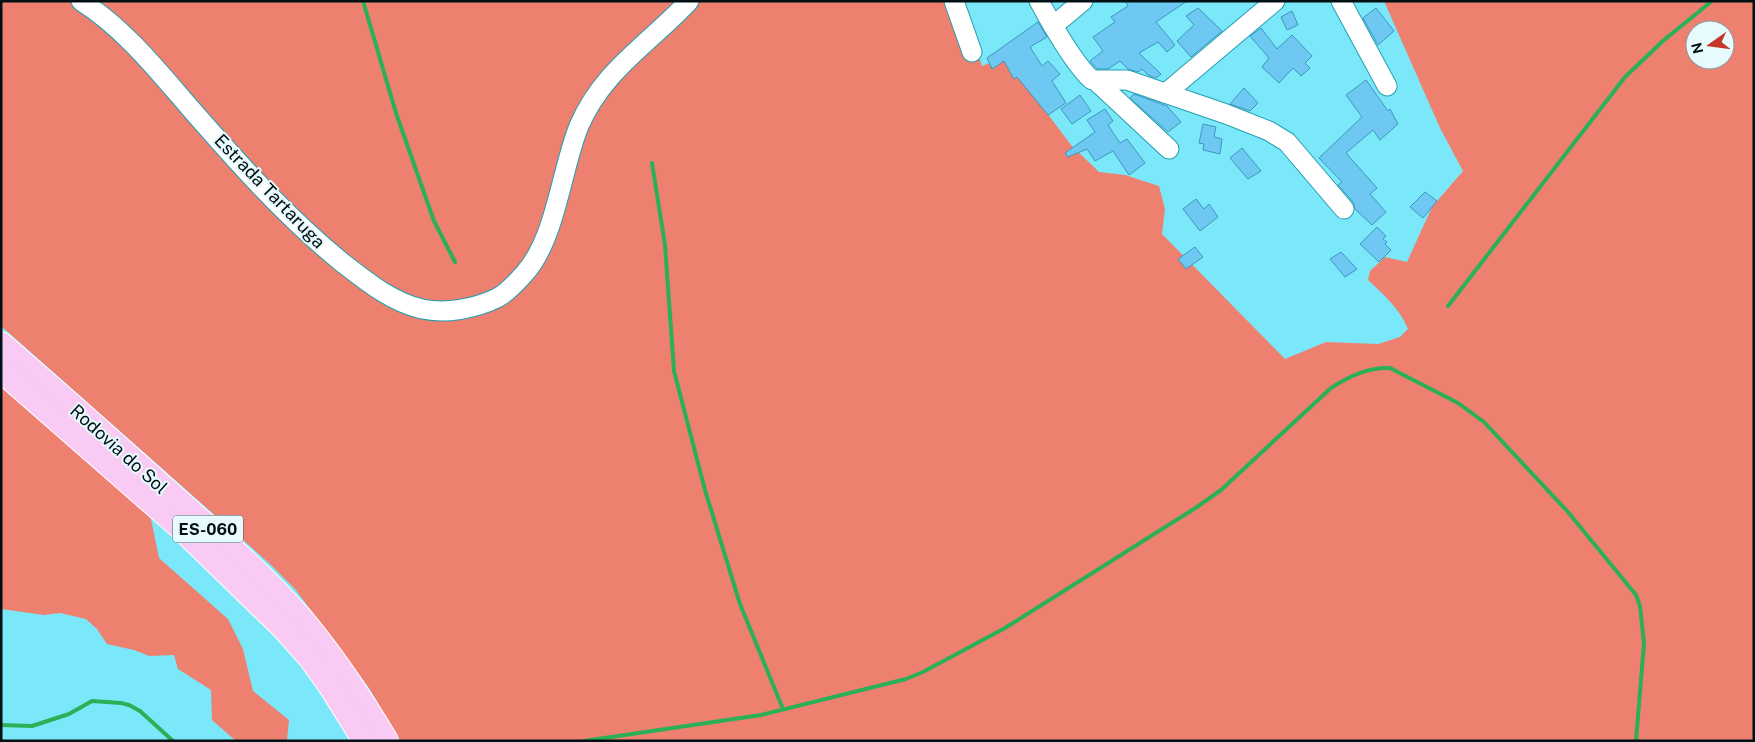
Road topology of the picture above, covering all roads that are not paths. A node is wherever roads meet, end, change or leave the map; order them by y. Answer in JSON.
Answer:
{"nodes":[{"id":1,"x":81,"y":1,"type":"edge"},
{"id":2,"x":954,"y":1,"type":"edge"},
{"id":3,"x":1040,"y":1,"type":"edge"},
{"id":4,"x":1083,"y":1,"type":"edge"},
{"id":5,"x":1276,"y":1,"type":"edge"},
{"id":6,"x":1341,"y":1,"type":"edge"},
{"id":7,"x":687,"y":3,"type":"edge"},
{"id":8,"x":1053,"y":26,"type":"junction"},
{"id":9,"x":972,"y":52,"type":"dead end"},
{"id":10,"x":1095,"y":80,"type":"junction"},
{"id":11,"x":1387,"y":86,"type":"dead end"},
{"id":12,"x":1166,"y":94,"type":"junction"},
{"id":13,"x":1169,"y":149,"type":"dead end"},
{"id":14,"x":1344,"y":208,"type":"dead end"},
{"id":15,"x":1,"y":344,"type":"edge"},
{"id":16,"x":1,"y":370,"type":"edge"},
{"id":17,"x":365,"y":741,"type":"edge"},
{"id":18,"x":386,"y":741,"type":"edge"}],
"edges":[{"from":1,"to":7,"type":"street","name":"Estrada Tartaruga"},
{"from":2,"to":9,"type":"street"},
{"from":3,"to":8,"type":"street"},
{"from":4,"to":8,"type":"street"},
{"from":5,"to":12,"type":"street"},
{"from":6,"to":11,"type":"street"},
{"from":8,"to":10,"type":"street"},
{"from":10,"to":12,"type":"street"},
{"from":10,"to":13,"type":"street"},
{"from":12,"to":14,"type":"street"},
{"from":15,"to":18,"type":"main road","name":"Rodovia do Sol","number":"ES-060"},
{"from":16,"to":17,"type":"main road","name":"Rodovia do Sol","number":"ES-060"}]}
